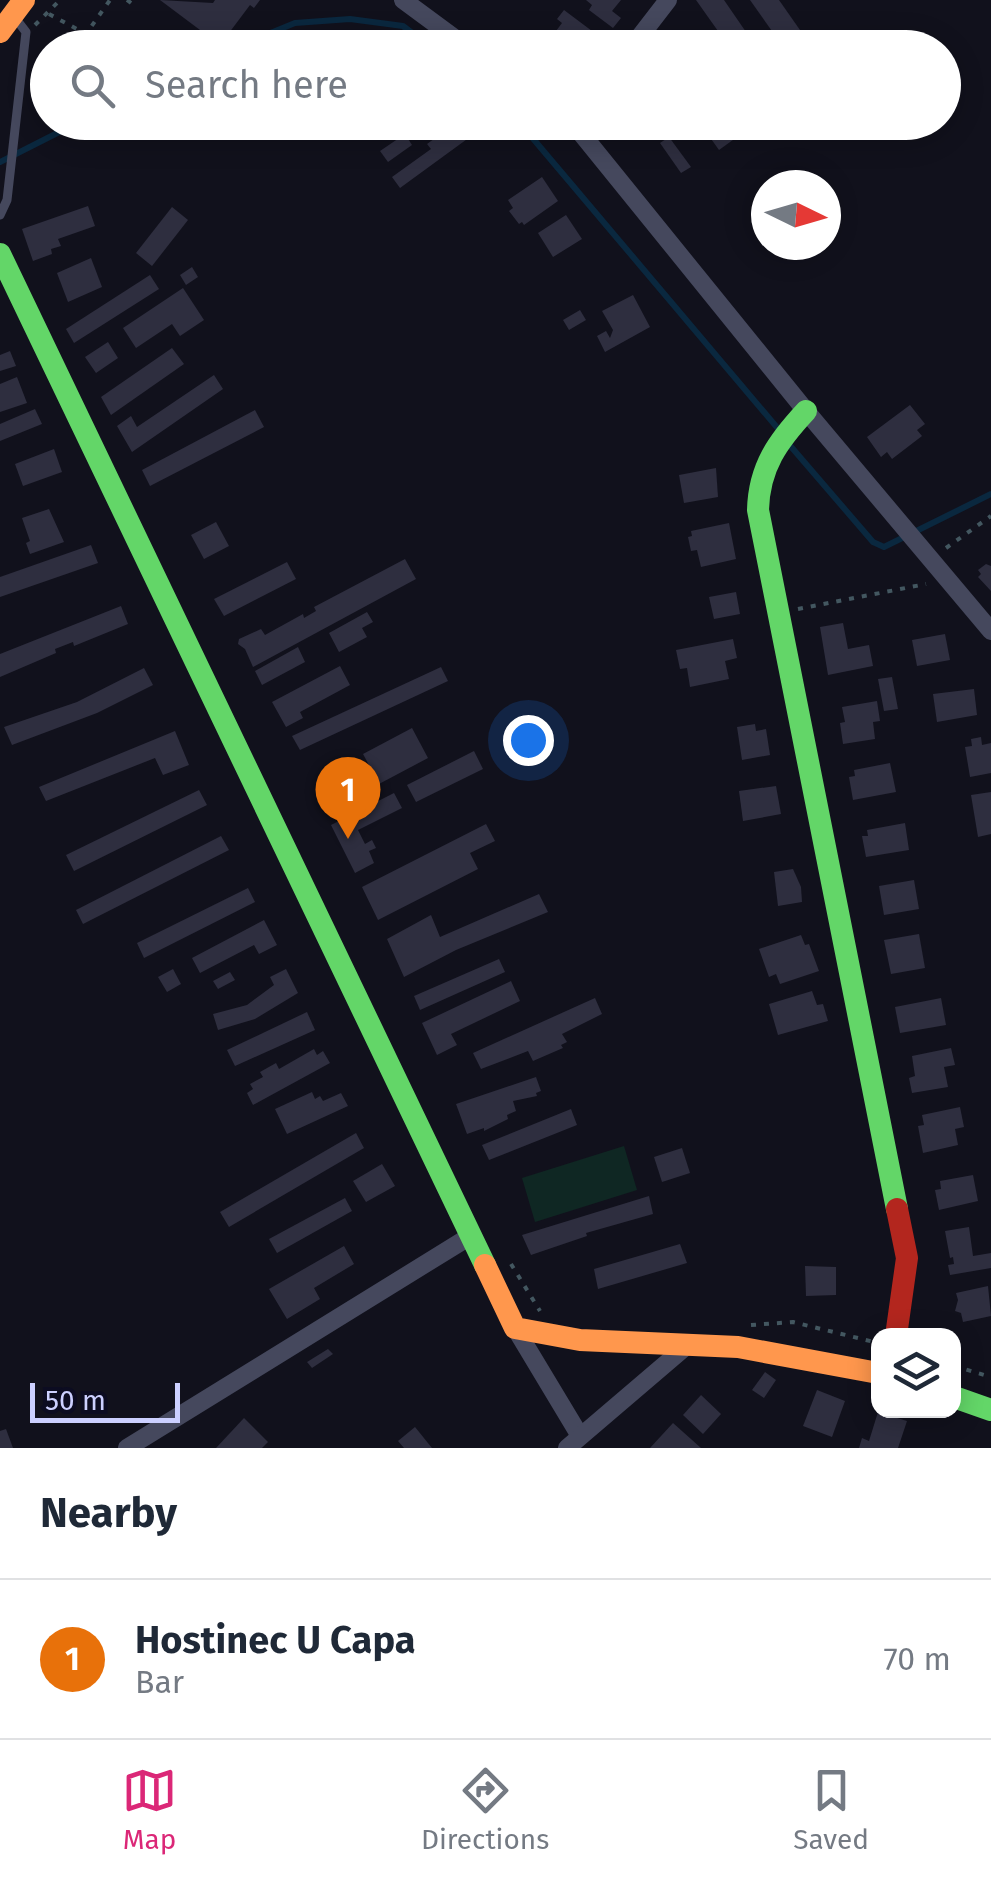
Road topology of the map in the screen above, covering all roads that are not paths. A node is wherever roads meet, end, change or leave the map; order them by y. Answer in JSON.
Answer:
{"nodes":[{"id":1,"x":402,"y":0,"type":"edge"},
{"id":2,"x":668,"y":0,"type":"edge"},
{"id":3,"x":16,"y":20,"type":"edge"},
{"id":4,"x":443,"y":30,"type":"edge"},
{"id":5,"x":645,"y":30,"type":"edge"},
{"id":6,"x":587,"y":140,"type":"edge"},
{"id":7,"x":0,"y":215,"type":"edge"},
{"id":8,"x":0,"y":254,"type":"edge"},
{"id":9,"x":806,"y":412,"type":"junction"},
{"id":10,"x":991,"y":631,"type":"edge"},
{"id":11,"x":472,"y":1235,"type":"junction"},
{"id":12,"x":515,"y":1328,"type":"junction"},
{"id":13,"x":897,"y":1328,"type":"edge"},
{"id":14,"x":690,"y":1343,"type":"junction"},
{"id":15,"x":871,"y":1371,"type":"edge"},
{"id":16,"x":961,"y":1399,"type":"edge"},
{"id":17,"x":991,"y":1410,"type":"edge"},
{"id":18,"x":573,"y":1442,"type":"edge"},
{"id":19,"x":127,"y":1448,"type":"edge"}],
"edges":[{"from":1,"to":4,"type":"street"},
{"from":2,"to":5,"type":"street"},
{"from":3,"to":7,"type":"lane"},
{"from":6,"to":9,"type":"street"},
{"from":8,"to":11,"type":"street"},
{"from":9,"to":10,"type":"street"},
{"from":9,"to":13,"type":"street"},
{"from":11,"to":12,"type":"street"},
{"from":11,"to":19,"type":"street"},
{"from":12,"to":14,"type":"street"},
{"from":12,"to":18,"type":"street"},
{"from":14,"to":15,"type":"street"},
{"from":14,"to":18,"type":"street"},
{"from":16,"to":17,"type":"street"}]}
